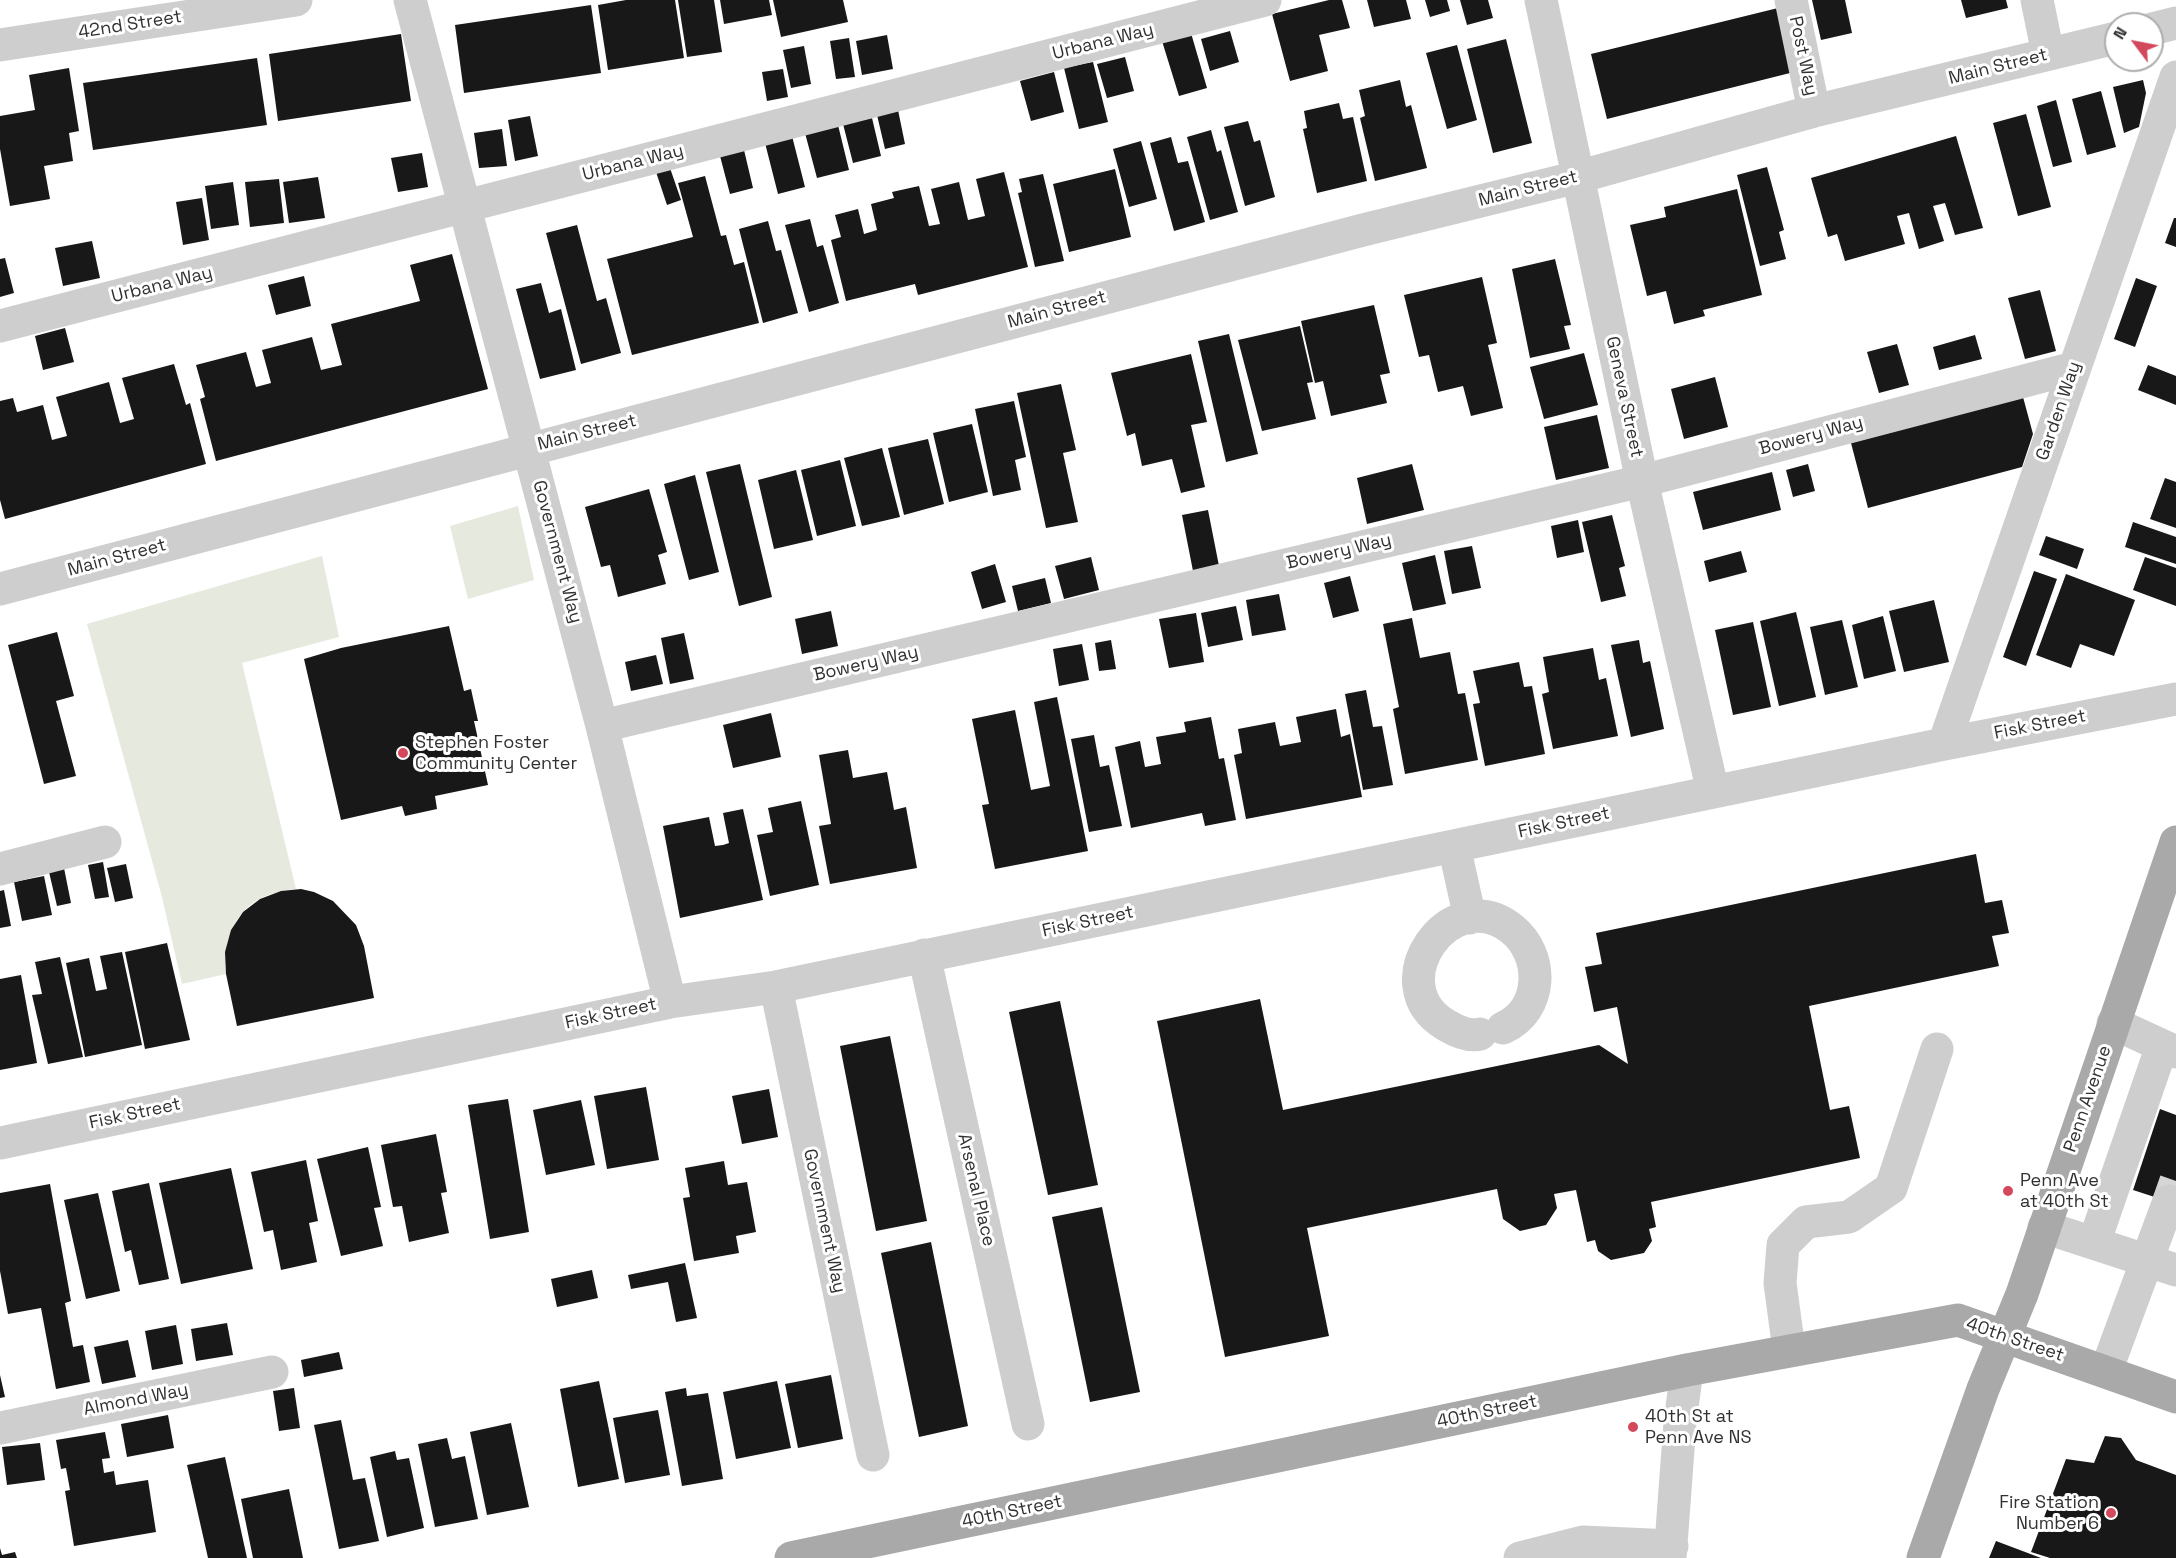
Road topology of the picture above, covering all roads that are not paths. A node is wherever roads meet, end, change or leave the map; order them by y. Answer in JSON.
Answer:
{"nodes":[{"id":1,"x":296,"y":0,"type":"edge"},
{"id":2,"x":410,"y":0,"type":"edge"},
{"id":3,"x":1265,"y":0,"type":"edge"},
{"id":4,"x":1541,"y":0,"type":"edge"},
{"id":5,"x":1791,"y":0,"type":"edge"},
{"id":6,"x":2037,"y":0,"type":"edge"},
{"id":7,"x":2104,"y":41,"type":"edge"},
{"id":8,"x":0,"y":45,"type":"edge"},
{"id":9,"x":2048,"y":54,"type":"junction"},
{"id":10,"x":2176,"y":77,"type":"edge"},
{"id":11,"x":1814,"y":111,"type":"junction"},
{"id":12,"x":1578,"y":177,"type":"junction"},
{"id":13,"x":464,"y":207,"type":"junction"},
{"id":14,"x":0,"y":326,"type":"edge"},
{"id":15,"x":2074,"y":368,"type":"junction"},
{"id":16,"x":529,"y":448,"type":"junction"},
{"id":17,"x":1642,"y":481,"type":"junction"},
{"id":18,"x":0,"y":590,"type":"edge"},
{"id":19,"x":2176,"y":699,"type":"edge"},
{"id":20,"x":602,"y":726,"type":"junction"},
{"id":21,"x":1944,"y":744,"type":"junction"},
{"id":22,"x":1713,"y":792,"type":"junction"},
{"id":23,"x":105,"y":842,"type":"dead end"},
{"id":24,"x":2176,"y":842,"type":"edge"},
{"id":25,"x":1454,"y":846,"type":"junction"},
{"id":26,"x":0,"y":869,"type":"edge"},
{"id":27,"x":1470,"y":918,"type":"junction"},
{"id":28,"x":924,"y":955,"type":"junction"},
{"id":29,"x":776,"y":987,"type":"junction"},
{"id":30,"x":670,"y":1002,"type":"junction"},
{"id":31,"x":2113,"y":1023,"type":"junction"},
{"id":32,"x":1937,"y":1049,"type":"dead end"},
{"id":33,"x":2169,"y":1049,"type":"edge"},
{"id":34,"x":0,"y":1143,"type":"edge"},
{"id":35,"x":2169,"y":1202,"type":"tunnel mouth"},
{"id":36,"x":2044,"y":1227,"type":"junction"},
{"id":37,"x":2094,"y":1243,"type":"junction"},
{"id":38,"x":2162,"y":1266,"type":"edge"},
{"id":39,"x":2006,"y":1335,"type":"junction"},
{"id":40,"x":1789,"y":1350,"type":"junction"},
{"id":41,"x":1687,"y":1370,"type":"junction"},
{"id":42,"x":2106,"y":1371,"type":"junction"},
{"id":43,"x":272,"y":1372,"type":"dead end"},
{"id":44,"x":2176,"y":1397,"type":"edge"},
{"id":45,"x":1028,"y":1424,"type":"dead end"},
{"id":46,"x":0,"y":1428,"type":"edge"},
{"id":47,"x":873,"y":1455,"type":"dead end"},
{"id":48,"x":1671,"y":1552,"type":"edge"},
{"id":49,"x":791,"y":1558,"type":"edge"},
{"id":50,"x":1520,"y":1558,"type":"edge"},
{"id":51,"x":1923,"y":1558,"type":"edge"}],
"edges":[{"from":1,"to":8,"type":"street","name":"42nd Street"},
{"from":2,"to":13,"type":"street","name":"Government Way"},
{"from":3,"to":13,"type":"street","name":"Urbana Way"},
{"from":4,"to":12,"type":"street","name":"Geneva Street"},
{"from":5,"to":11,"type":"street","name":"Post Way"},
{"from":6,"to":9,"type":"street"},
{"from":7,"to":9,"type":"street","name":"Main Street"},
{"from":9,"to":11,"type":"street","name":"Main Street"},
{"from":10,"to":15,"type":"street","name":"Garden Way"},
{"from":11,"to":12,"type":"street","name":"Main Street"},
{"from":12,"to":16,"type":"street","name":"Main Street"},
{"from":12,"to":17,"type":"street","name":"Geneva Street"},
{"from":13,"to":14,"type":"street","name":"Urbana Way"},
{"from":13,"to":16,"type":"street","name":"Government Way"},
{"from":15,"to":17,"type":"street","name":"Bowery Way"},
{"from":15,"to":21,"type":"street","name":"Garden Way"},
{"from":16,"to":18,"type":"street","name":"Main Street"},
{"from":16,"to":20,"type":"street","name":"Government Way"},
{"from":17,"to":20,"type":"street","name":"Bowery Way"},
{"from":17,"to":22,"type":"street","name":"Geneva Street"},
{"from":19,"to":21,"type":"street","name":"Fisk Street"},
{"from":20,"to":30,"type":"street","name":"Government Way"},
{"from":21,"to":22,"type":"street","name":"Fisk Street"},
{"from":22,"to":25,"type":"street","name":"Fisk Street"},
{"from":23,"to":26,"type":"street"},
{"from":24,"to":31,"type":"main road","name":"Penn Avenue"},
{"from":25,"to":27,"type":"street"},
{"from":25,"to":28,"type":"street","name":"Fisk Street"},
{"from":27,"to":27,"type":"street"},
{"from":28,"to":29,"type":"street","name":"Fisk Street"},
{"from":28,"to":45,"type":"street","name":"Arsenal Place"},
{"from":29,"to":30,"type":"street","name":"Fisk Street"},
{"from":29,"to":47,"type":"street","name":"Government Way"},
{"from":30,"to":34,"type":"street","name":"Fisk Street"},
{"from":31,"to":33,"type":"street"},
{"from":31,"to":36,"type":"main road","name":"Penn Avenue"},
{"from":32,"to":40,"type":"street"},
{"from":33,"to":37,"type":"street"},
{"from":35,"to":38,"type":"street"},
{"from":36,"to":37,"type":"street"},
{"from":36,"to":39,"type":"main road","name":"Penn Avenue"},
{"from":37,"to":38,"type":"street"},
{"from":38,"to":42,"type":"street"},
{"from":39,"to":40,"type":"main road","name":"40th Street"},
{"from":39,"to":42,"type":"main road","name":"40th Street"},
{"from":39,"to":51,"type":"main road","name":"Penn Avenue"},
{"from":40,"to":41,"type":"main road","name":"40th Street"},
{"from":41,"to":48,"type":"street"},
{"from":41,"to":49,"type":"main road","name":"40th Street"},
{"from":42,"to":44,"type":"main road","name":"40th Street"},
{"from":43,"to":46,"type":"street","name":"Almond Way"},
{"from":48,"to":50,"type":"street"}]}
